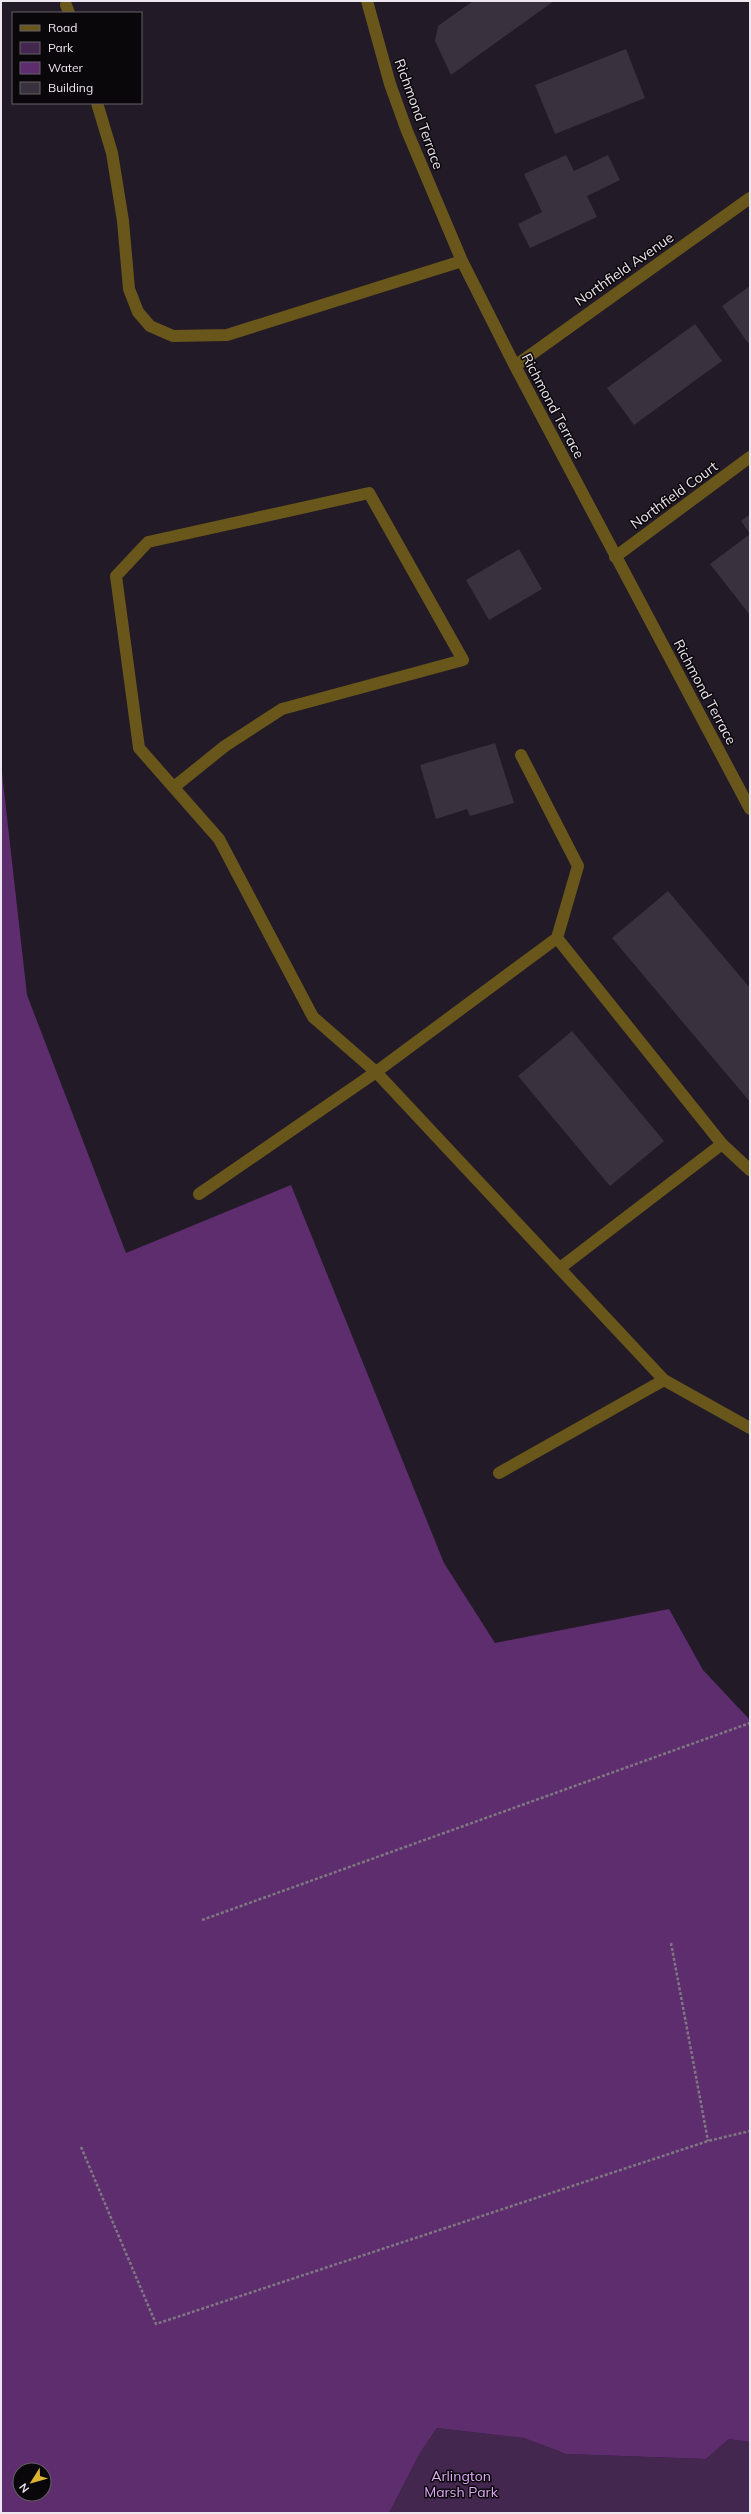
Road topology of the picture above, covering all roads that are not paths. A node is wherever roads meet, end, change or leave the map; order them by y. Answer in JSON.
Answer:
{"nodes":[{"id":1,"x":367,"y":1,"type":"edge"},
{"id":2,"x":97,"y":104,"type":"edge"},
{"id":3,"x":750,"y":198,"type":"edge"},
{"id":4,"x":462,"y":261,"type":"junction"},
{"id":5,"x":515,"y":366,"type":"junction"},
{"id":6,"x":750,"y":458,"type":"edge"},
{"id":7,"x":615,"y":557,"type":"junction"},
{"id":8,"x":521,"y":755,"type":"dead end"},
{"id":9,"x":174,"y":788,"type":"junction"},
{"id":10,"x":750,"y":809,"type":"edge"},
{"id":11,"x":557,"y":938,"type":"junction"},
{"id":12,"x":376,"y":1072,"type":"junction"},
{"id":13,"x":722,"y":1144,"type":"junction"},
{"id":14,"x":750,"y":1170,"type":"edge"},
{"id":15,"x":199,"y":1194,"type":"dead end"},
{"id":16,"x":560,"y":1268,"type":"junction"},
{"id":17,"x":664,"y":1380,"type":"junction"},
{"id":18,"x":750,"y":1428,"type":"edge"},
{"id":19,"x":499,"y":1473,"type":"dead end"}],
"edges":[{"from":1,"to":4,"type":"street","name":"Richmond Terrace"},
{"from":2,"to":4,"type":"street"},
{"from":3,"to":5,"type":"street","name":"Northfield Avenue"},
{"from":4,"to":5,"type":"street","name":"Richmond Terrace"},
{"from":5,"to":7,"type":"street","name":"Richmond Terrace"},
{"from":6,"to":7,"type":"street","name":"Northfield Court"},
{"from":7,"to":10,"type":"street","name":"Richmond Terrace"},
{"from":8,"to":11,"type":"street"},
{"from":9,"to":9,"type":"street"},
{"from":9,"to":12,"type":"street"},
{"from":11,"to":12,"type":"street"},
{"from":11,"to":13,"type":"street"},
{"from":12,"to":15,"type":"street"},
{"from":12,"to":16,"type":"street"},
{"from":13,"to":14,"type":"street"},
{"from":13,"to":16,"type":"street"},
{"from":16,"to":17,"type":"street"},
{"from":17,"to":18,"type":"street"},
{"from":17,"to":19,"type":"street"}]}
